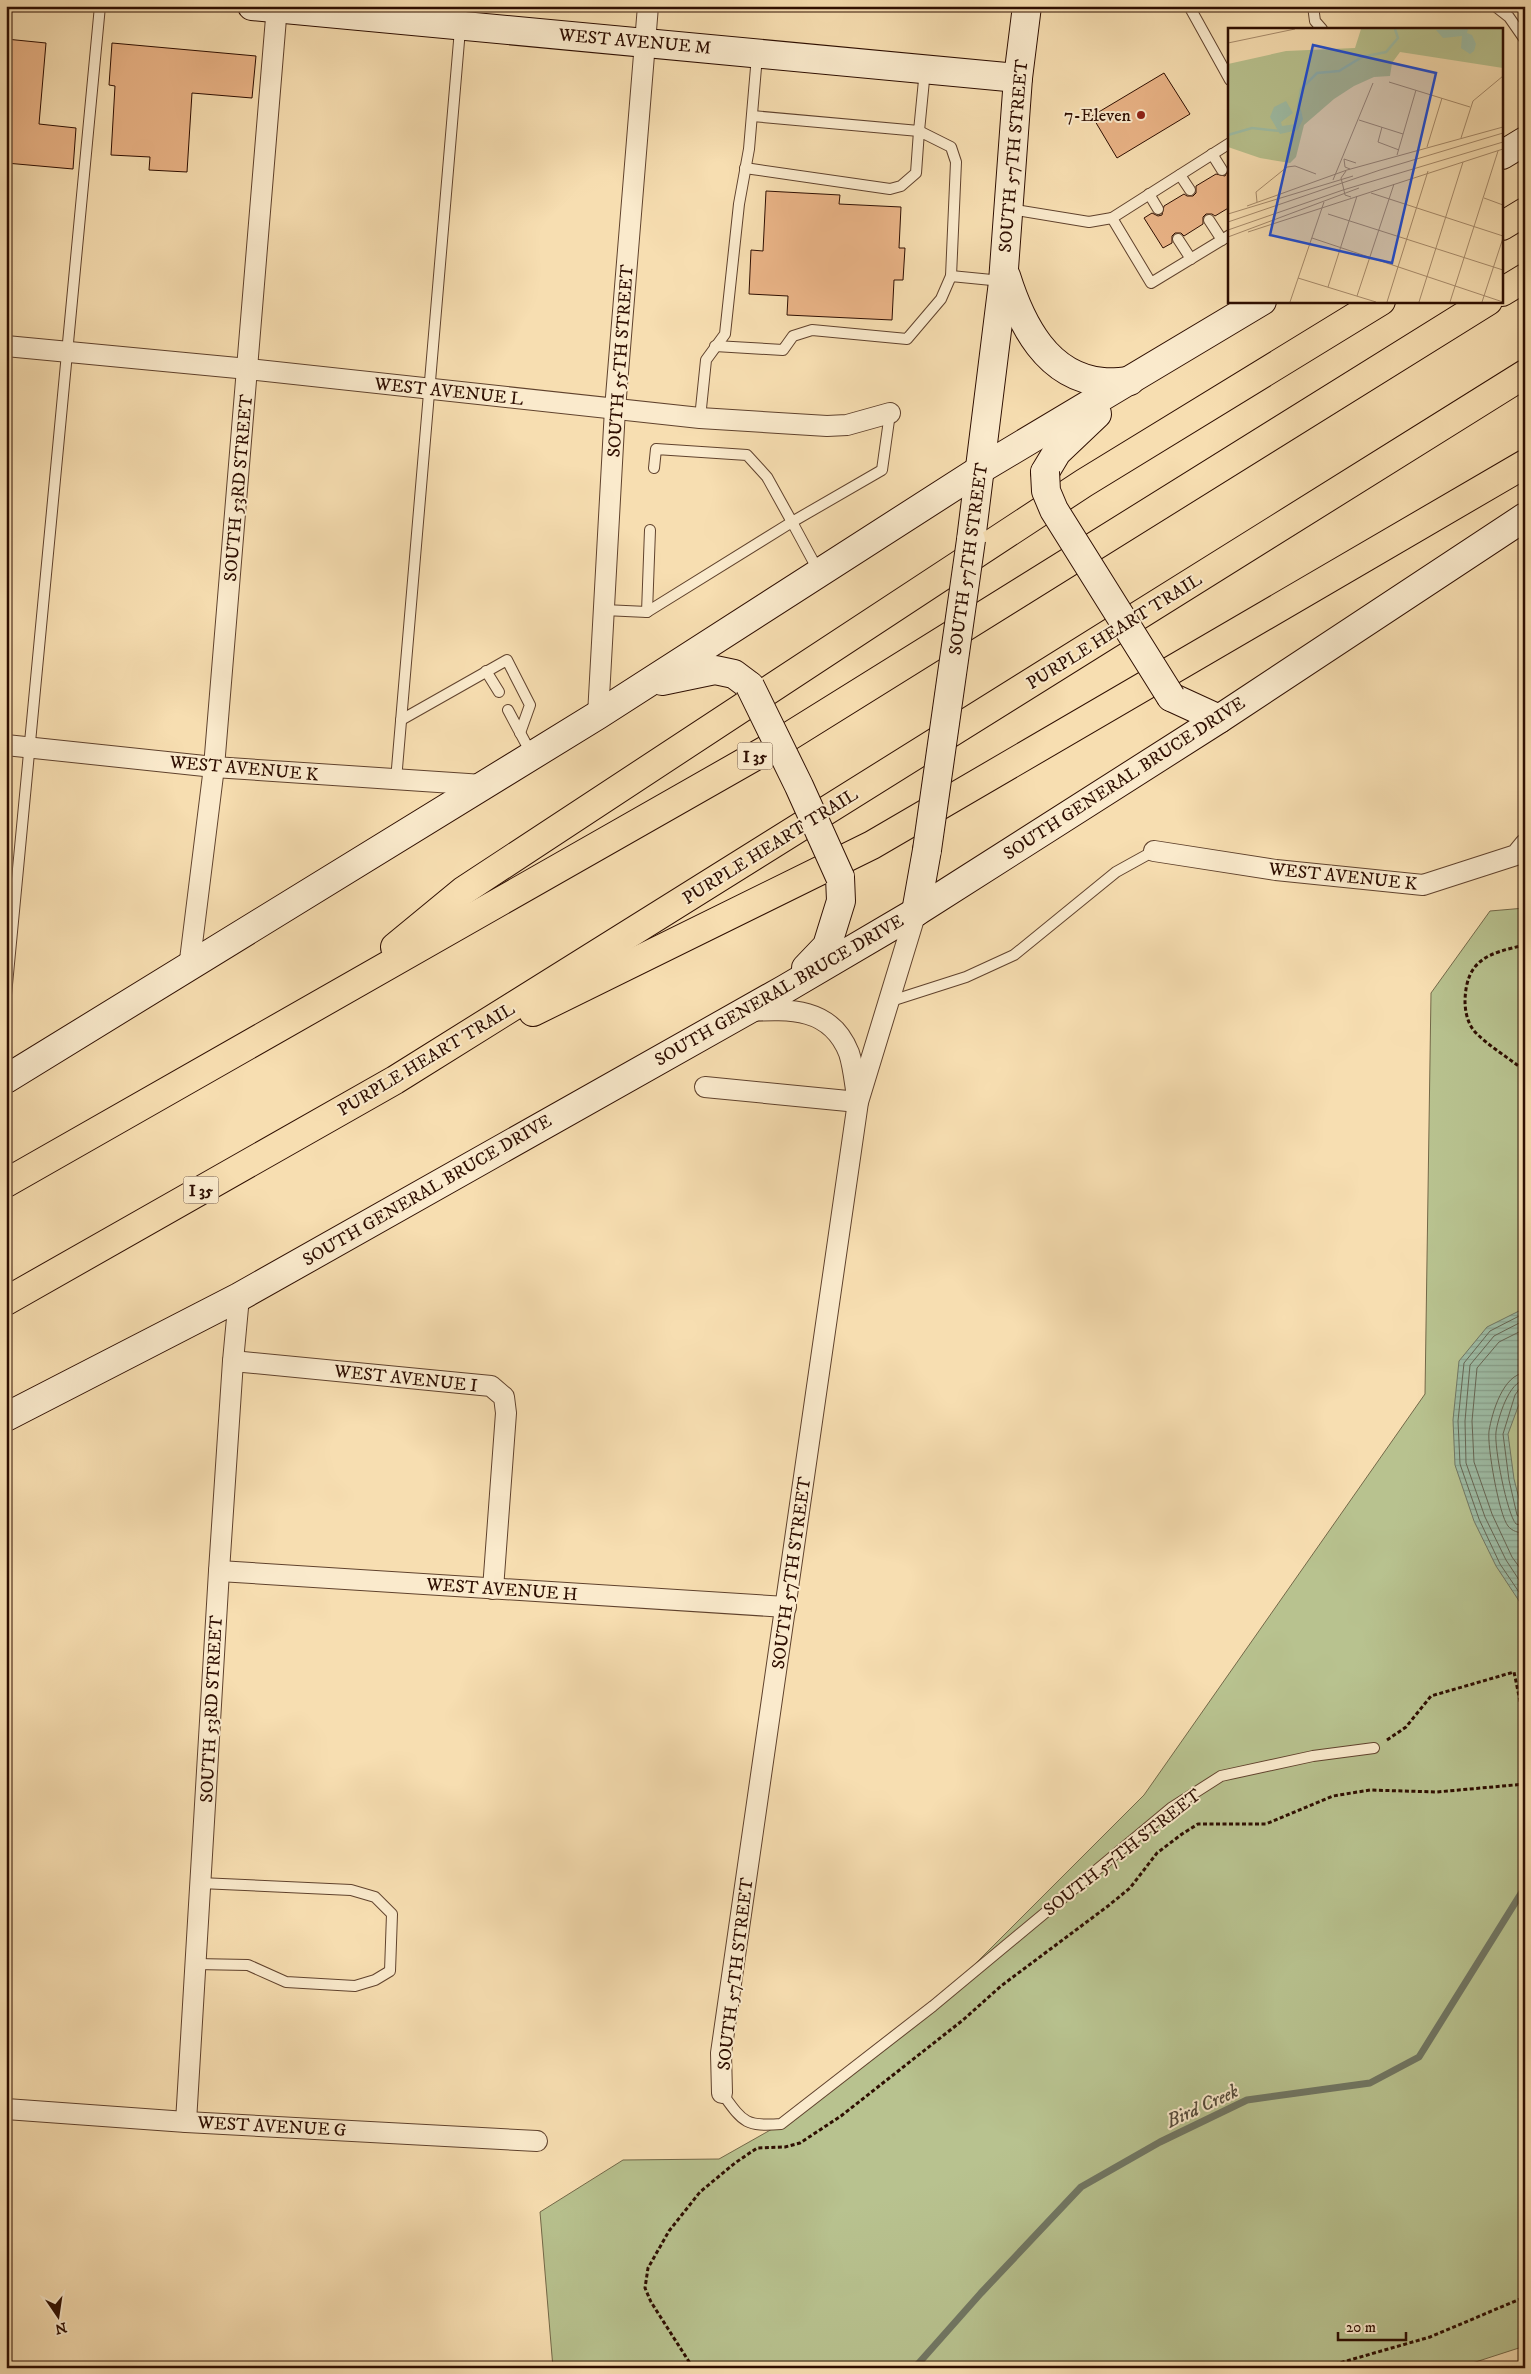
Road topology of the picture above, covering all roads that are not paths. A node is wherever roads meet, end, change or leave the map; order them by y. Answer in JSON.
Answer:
{"nodes":[{"id":1,"x":100,"y":6,"type":"edge"},
{"id":2,"x":648,"y":6,"type":"edge"},
{"id":3,"x":1027,"y":6,"type":"edge"},
{"id":4,"x":1189,"y":6,"type":"edge"},
{"id":5,"x":1313,"y":6,"type":"edge"},
{"id":6,"x":1495,"y":6,"type":"edge"},
{"id":7,"x":269,"y":7,"type":"edge"},
{"id":8,"x":461,"y":16,"type":"edge"},
{"id":9,"x":1321,"y":28,"type":"edge"},
{"id":10,"x":1525,"y":40,"type":"edge"},
{"id":11,"x":645,"y":41,"type":"junction"},
{"id":12,"x":757,"y":52,"type":"junction"},
{"id":13,"x":925,"y":69,"type":"junction"},
{"id":14,"x":1228,"y":76,"type":"edge"},
{"id":15,"x":1018,"y":78,"type":"junction"},
{"id":16,"x":752,"y":116,"type":"junction"},
{"id":17,"x":919,"y":132,"type":"junction"},
{"id":18,"x":1525,"y":141,"type":"edge"},
{"id":19,"x":1228,"y":144,"type":"edge"},
{"id":20,"x":1212,"y":154,"type":"junction"},
{"id":21,"x":1504,"y":154,"type":"edge"},
{"id":22,"x":746,"y":168,"type":"junction"},
{"id":23,"x":1222,"y":170,"type":"dead end"},
{"id":24,"x":1180,"y":174,"type":"junction"},
{"id":25,"x":1190,"y":190,"type":"dead end"},
{"id":26,"x":1149,"y":194,"type":"junction"},
{"id":27,"x":1008,"y":209,"type":"junction"},
{"id":28,"x":1158,"y":209,"type":"dead end"},
{"id":29,"x":1525,"y":212,"type":"edge"},
{"id":30,"x":1112,"y":218,"type":"junction"},
{"id":31,"x":1209,"y":220,"type":"dead end"},
{"id":32,"x":1504,"y":225,"type":"edge"},
{"id":33,"x":1226,"y":237,"type":"edge"},
{"id":34,"x":1178,"y":239,"type":"dead end"},
{"id":35,"x":1191,"y":259,"type":"junction"},
{"id":36,"x":1003,"y":275,"type":"junction"},
{"id":37,"x":951,"y":276,"type":"junction"},
{"id":38,"x":1525,"y":278,"type":"edge"},
{"id":39,"x":1504,"y":291,"type":"edge"},
{"id":40,"x":1260,"y":302,"type":"edge"},
{"id":41,"x":1378,"y":302,"type":"edge"},
{"id":42,"x":1486,"y":302,"type":"edge"},
{"id":43,"x":6,"y":346,"type":"edge"},
{"id":44,"x":715,"y":346,"type":"junction"},
{"id":45,"x":68,"y":352,"type":"junction"},
{"id":46,"x":248,"y":369,"type":"junction"},
{"id":47,"x":1525,"y":374,"type":"edge"},
{"id":48,"x":1130,"y":382,"type":"junction"},
{"id":49,"x":431,"y":389,"type":"junction"},
{"id":50,"x":615,"y":408,"type":"junction"},
{"id":51,"x":890,"y":413,"type":"joint"},
{"id":52,"x":700,"y":418,"type":"junction"},
{"id":53,"x":1525,"y":464,"type":"edge"},
{"id":54,"x":654,"y":468,"type":"dead end"},
{"id":55,"x":981,"y":469,"type":"junction"},
{"id":56,"x":1525,"y":517,"type":"edge"},
{"id":57,"x":792,"y":522,"type":"junction"},
{"id":58,"x":650,"y":530,"type":"dead end"},
{"id":59,"x":820,"y":573,"type":"junction"},
{"id":60,"x":604,"y":610,"type":"junction"},
{"id":61,"x":647,"y":612,"type":"junction"},
{"id":62,"x":486,"y":671,"type":"junction"},
{"id":63,"x":648,"y":683,"type":"junction"},
{"id":64,"x":499,"y":692,"type":"dead end"},
{"id":65,"x":508,"y":710,"type":"dead end"},
{"id":66,"x":598,"y":715,"type":"junction"},
{"id":67,"x":1219,"y":718,"type":"junction"},
{"id":68,"x":401,"y":720,"type":"junction"},
{"id":69,"x":526,"y":744,"type":"junction"},
{"id":70,"x":6,"y":745,"type":"edge"},
{"id":71,"x":31,"y":747,"type":"junction"},
{"id":72,"x":214,"y":767,"type":"junction"},
{"id":73,"x":396,"y":780,"type":"junction"},
{"id":74,"x":483,"y":785,"type":"junction"},
{"id":75,"x":1525,"y":844,"type":"edge"},
{"id":76,"x":1154,"y":851,"type":"joint"},
{"id":77,"x":916,"y":912,"type":"junction"},
{"id":78,"x":189,"y":968,"type":"junction"},
{"id":79,"x":786,"y":989,"type":"junction"},
{"id":80,"x":6,"y":995,"type":"edge"},
{"id":81,"x":336,"y":995,"type":"junction"},
{"id":82,"x":888,"y":1002,"type":"junction"},
{"id":83,"x":742,"y":1011,"type":"junction"},
{"id":84,"x":6,"y":1079,"type":"edge"},
{"id":85,"x":395,"y":1080,"type":"junction"},
{"id":86,"x":705,"y":1087,"type":"dead end"},
{"id":87,"x":858,"y":1102,"type":"junction"},
{"id":88,"x":6,"y":1183,"type":"edge"},
{"id":89,"x":239,"y":1297,"type":"junction"},
{"id":90,"x":6,"y":1300,"type":"edge"},
{"id":91,"x":233,"y":1361,"type":"junction"},
{"id":92,"x":6,"y":1417,"type":"edge"},
{"id":93,"x":219,"y":1571,"type":"junction"},
{"id":94,"x":493,"y":1589,"type":"junction"},
{"id":95,"x":786,"y":1607,"type":"junction"},
{"id":96,"x":1374,"y":1748,"type":"road end"},
{"id":97,"x":200,"y":1883,"type":"junction"},
{"id":98,"x":195,"y":1964,"type":"junction"},
{"id":99,"x":722,"y":2094,"type":"joint"},
{"id":100,"x":6,"y":2109,"type":"edge"},
{"id":101,"x":186,"y":2122,"type":"junction"},
{"id":102,"x":537,"y":2141,"type":"dead end"}],
"edges":[{"from":1,"to":45,"type":"lane"},
{"from":2,"to":11,"type":"street","name":"SOUTH 55TH STREET"},
{"from":3,"to":15,"type":"main road","name":"SOUTH 57TH STREET"},
{"from":4,"to":14,"type":"lane"},
{"from":5,"to":9,"type":"lane"},
{"from":6,"to":10,"type":"lane"},
{"from":7,"to":8,"type":"main road","name":"WEST AVENUE M"},
{"from":7,"to":46,"type":"street","name":"SOUTH 53RD STREET"},
{"from":8,"to":11,"type":"main road","name":"WEST AVENUE M"},
{"from":8,"to":49,"type":"lane"},
{"from":11,"to":12,"type":"main road","name":"WEST AVENUE M"},
{"from":11,"to":50,"type":"street","name":"SOUTH 55TH STREET"},
{"from":12,"to":13,"type":"main road","name":"WEST AVENUE M"},
{"from":12,"to":16,"type":"lane"},
{"from":13,"to":15,"type":"main road","name":"WEST AVENUE M"},
{"from":13,"to":17,"type":"lane"},
{"from":15,"to":27,"type":"main road","name":"SOUTH 57TH STREET"},
{"from":16,"to":17,"type":"lane"},
{"from":16,"to":22,"type":"lane"},
{"from":17,"to":22,"type":"lane"},
{"from":17,"to":37,"type":"lane"},
{"from":18,"to":21,"type":"main road"},
{"from":19,"to":20,"type":"lane"},
{"from":20,"to":23,"type":"lane"},
{"from":20,"to":24,"type":"lane"},
{"from":22,"to":44,"type":"lane"},
{"from":24,"to":25,"type":"lane"},
{"from":24,"to":26,"type":"lane"},
{"from":26,"to":28,"type":"lane"},
{"from":26,"to":30,"type":"lane"},
{"from":27,"to":30,"type":"lane"},
{"from":27,"to":36,"type":"main road","name":"SOUTH 57TH STREET"},
{"from":29,"to":32,"type":"highway"},
{"from":30,"to":35,"type":"lane"},
{"from":31,"to":33,"type":"lane"},
{"from":33,"to":35,"type":"lane"},
{"from":34,"to":35,"type":"lane"},
{"from":36,"to":37,"type":"lane"},
{"from":36,"to":48,"type":"main road"},
{"from":36,"to":55,"type":"main road","name":"SOUTH 57TH STREET"},
{"from":37,"to":44,"type":"lane"},
{"from":38,"to":39,"type":"highway"},
{"from":40,"to":48,"type":"main road"},
{"from":41,"to":81,"type":"highway"},
{"from":42,"to":81,"type":"highway","number":"I 35"},
{"from":43,"to":45,"type":"street","name":"WEST AVENUE L"},
{"from":44,"to":52,"type":"lane"},
{"from":45,"to":46,"type":"street","name":"WEST AVENUE L"},
{"from":45,"to":71,"type":"lane"},
{"from":46,"to":49,"type":"street","name":"WEST AVENUE L"},
{"from":46,"to":72,"type":"street","name":"SOUTH 53RD STREET"},
{"from":47,"to":85,"type":"highway","name":"PURPLE HEART TRAIL","number":"I 35"},
{"from":48,"to":55,"type":"main road"},
{"from":48,"to":67,"type":"main road","bridge":true},
{"from":49,"to":50,"type":"street","name":"WEST AVENUE L"},
{"from":49,"to":68,"type":"lane"},
{"from":50,"to":52,"type":"street","name":"WEST AVENUE L"},
{"from":50,"to":60,"type":"street","name":"SOUTH 55TH STREET"},
{"from":51,"to":52,"type":"street","name":"WEST AVENUE L"},
{"from":51,"to":57,"type":"lane"},
{"from":53,"to":85,"type":"highway"},
{"from":54,"to":57,"type":"lane"},
{"from":55,"to":59,"type":"main road"},
{"from":55,"to":77,"type":"main road","name":"SOUTH 57TH STREET","bridge":true},
{"from":56,"to":67,"type":"main road","name":"SOUTH GENERAL BRUCE DRIVE"},
{"from":57,"to":59,"type":"lane"},
{"from":57,"to":61,"type":"lane"},
{"from":58,"to":61,"type":"lane"},
{"from":59,"to":63,"type":"main road"},
{"from":60,"to":61,"type":"lane"},
{"from":60,"to":66,"type":"street","name":"SOUTH 55TH STREET"},
{"from":62,"to":64,"type":"lane"},
{"from":62,"to":68,"type":"lane"},
{"from":62,"to":69,"type":"lane"},
{"from":63,"to":66,"type":"main road"},
{"from":63,"to":79,"type":"main road","bridge":true},
{"from":65,"to":69,"type":"lane"},
{"from":66,"to":69,"type":"main road"},
{"from":67,"to":77,"type":"main road","name":"SOUTH GENERAL BRUCE DRIVE"},
{"from":68,"to":73,"type":"lane"},
{"from":69,"to":74,"type":"main road"},
{"from":70,"to":71,"type":"street","name":"WEST AVENUE K"},
{"from":71,"to":72,"type":"street","name":"WEST AVENUE K"},
{"from":71,"to":80,"type":"lane"},
{"from":72,"to":73,"type":"street","name":"WEST AVENUE K"},
{"from":72,"to":78,"type":"street","name":"SOUTH 53RD STREET"},
{"from":73,"to":74,"type":"street","name":"WEST AVENUE K"},
{"from":74,"to":78,"type":"main road"},
{"from":75,"to":76,"type":"street","name":"WEST AVENUE K"},
{"from":76,"to":82,"type":"lane"},
{"from":77,"to":79,"type":"main road","name":"SOUTH GENERAL BRUCE DRIVE"},
{"from":77,"to":82,"type":"street","name":"SOUTH 57TH STREET"},
{"from":78,"to":84,"type":"main road"},
{"from":79,"to":83,"type":"main road","name":"SOUTH GENERAL BRUCE DRIVE"},
{"from":81,"to":88,"type":"highway","number":"I 35"},
{"from":82,"to":87,"type":"street","name":"SOUTH 57TH STREET"},
{"from":83,"to":87,"type":"street","name":"SOUTH 57TH STREET"},
{"from":83,"to":89,"type":"main road","name":"SOUTH GENERAL BRUCE DRIVE"},
{"from":85,"to":90,"type":"highway","name":"PURPLE HEART TRAIL","number":"I 35"},
{"from":86,"to":87,"type":"street"},
{"from":87,"to":95,"type":"street","name":"SOUTH 57TH STREET"},
{"from":89,"to":91,"type":"street","name":"SOUTH 53RD STREET"},
{"from":89,"to":92,"type":"main road","name":"SOUTH GENERAL BRUCE DRIVE"},
{"from":91,"to":93,"type":"street","name":"SOUTH 53RD STREET"},
{"from":91,"to":94,"type":"street","name":"WEST AVENUE I"},
{"from":93,"to":94,"type":"street","name":"WEST AVENUE H"},
{"from":93,"to":97,"type":"street","name":"SOUTH 53RD STREET"},
{"from":94,"to":95,"type":"street","name":"WEST AVENUE H"},
{"from":95,"to":99,"type":"street","name":"SOUTH 57TH STREET"},
{"from":96,"to":99,"type":"lane","name":"SOUTH 57TH STREET"},
{"from":97,"to":98,"type":"street","name":"SOUTH 53RD STREET"},
{"from":97,"to":98,"type":"lane"},
{"from":98,"to":101,"type":"street","name":"SOUTH 53RD STREET"},
{"from":100,"to":101,"type":"street","name":"WEST AVENUE G"},
{"from":101,"to":102,"type":"street","name":"WEST AVENUE G"}]}
